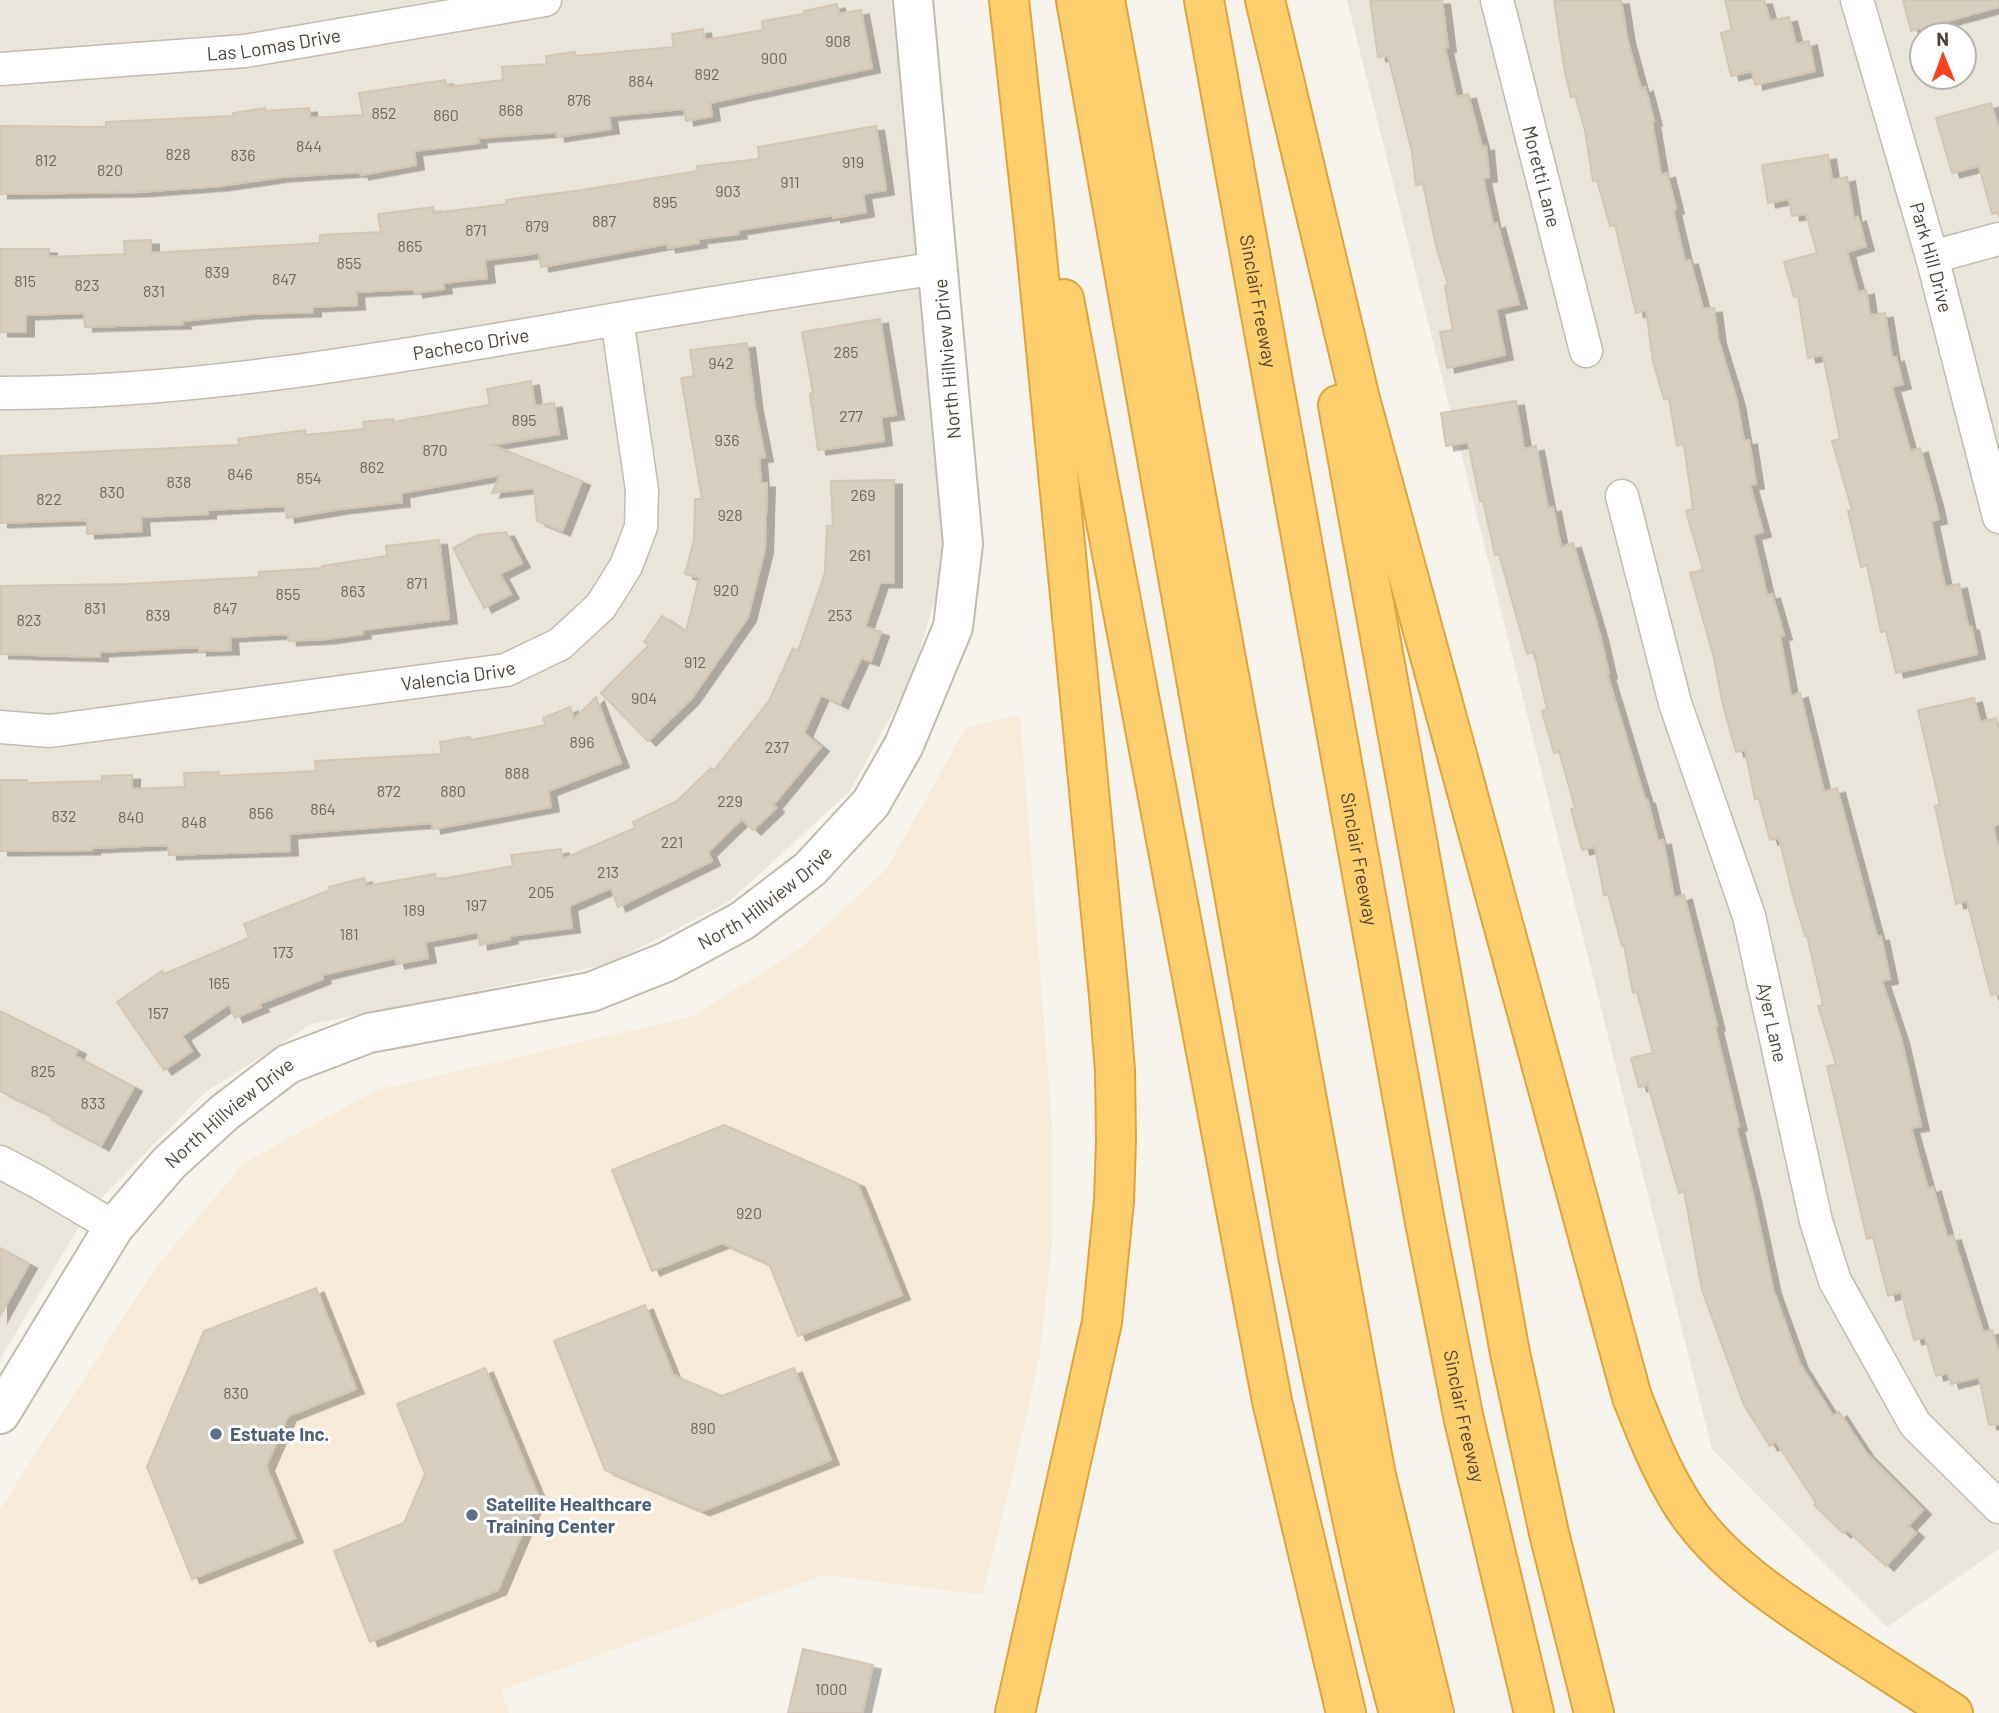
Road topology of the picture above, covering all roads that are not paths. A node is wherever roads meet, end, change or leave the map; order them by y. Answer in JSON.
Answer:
{"nodes":[{"id":1,"x":545,"y":0,"type":"edge"},
{"id":2,"x":913,"y":0,"type":"edge"},
{"id":3,"x":1076,"y":0,"type":"edge"},
{"id":4,"x":1105,"y":0,"type":"edge"},
{"id":5,"x":1204,"y":0,"type":"edge"},
{"id":6,"x":1497,"y":0,"type":"edge"},
{"id":7,"x":1857,"y":0,"type":"edge"},
{"id":8,"x":1267,"y":5,"type":"edge"},
{"id":9,"x":1010,"y":9,"type":"edge"},
{"id":10,"x":0,"y":69,"type":"edge"},
{"id":11,"x":1999,"y":239,"type":"edge"},
{"id":12,"x":1931,"y":257,"type":"junction"},
{"id":13,"x":939,"y":268,"type":"junction"},
{"id":14,"x":617,"y":319,"type":"junction"},
{"id":15,"x":1586,"y":351,"type":"dead end"},
{"id":16,"x":0,"y":393,"type":"edge"},
{"id":17,"x":1622,"y":496,"type":"dead end"},
{"id":18,"x":1999,"y":517,"type":"edge"},
{"id":19,"x":0,"y":727,"type":"edge"},
{"id":20,"x":0,"y":1162,"type":"edge"},
{"id":21,"x":114,"y":1227,"type":"junction"},
{"id":22,"x":0,"y":1414,"type":"edge"},
{"id":23,"x":1999,"y":1507,"type":"edge"},
{"id":24,"x":1015,"y":1713,"type":"edge"},
{"id":25,"x":1346,"y":1713,"type":"edge"},
{"id":26,"x":1399,"y":1713,"type":"edge"},
{"id":27,"x":1434,"y":1713,"type":"edge"},
{"id":28,"x":1534,"y":1713,"type":"edge"},
{"id":29,"x":1594,"y":1713,"type":"edge"},
{"id":30,"x":1953,"y":1713,"type":"edge"}],
"edges":[{"from":1,"to":10,"type":"street","name":"Las Lomas Drive"},
{"from":2,"to":13,"type":"street","name":"North Hillview Drive"},
{"from":3,"to":26,"type":"highway"},
{"from":4,"to":27,"type":"highway"},
{"from":5,"to":28,"type":"highway","name":"Sinclair Freeway"},
{"from":6,"to":15,"type":"street","name":"Moretti Lane"},
{"from":7,"to":12,"type":"street","name":"Park Hill Drive"},
{"from":8,"to":29,"type":"highway"},
{"from":8,"to":30,"type":"highway"},
{"from":9,"to":24,"type":"highway"},
{"from":9,"to":25,"type":"highway"},
{"from":11,"to":12,"type":"street"},
{"from":12,"to":18,"type":"street","name":"Park Hill Drive"},
{"from":13,"to":14,"type":"street","name":"Pacheco Drive"},
{"from":13,"to":21,"type":"street","name":"North Hillview Drive"},
{"from":14,"to":16,"type":"street","name":"Pacheco Drive"},
{"from":14,"to":19,"type":"street","name":"Valencia Drive"},
{"from":17,"to":23,"type":"street","name":"Ayer Lane"},
{"from":20,"to":21,"type":"street"},
{"from":21,"to":22,"type":"street","name":"North Hillview Drive"}]}
